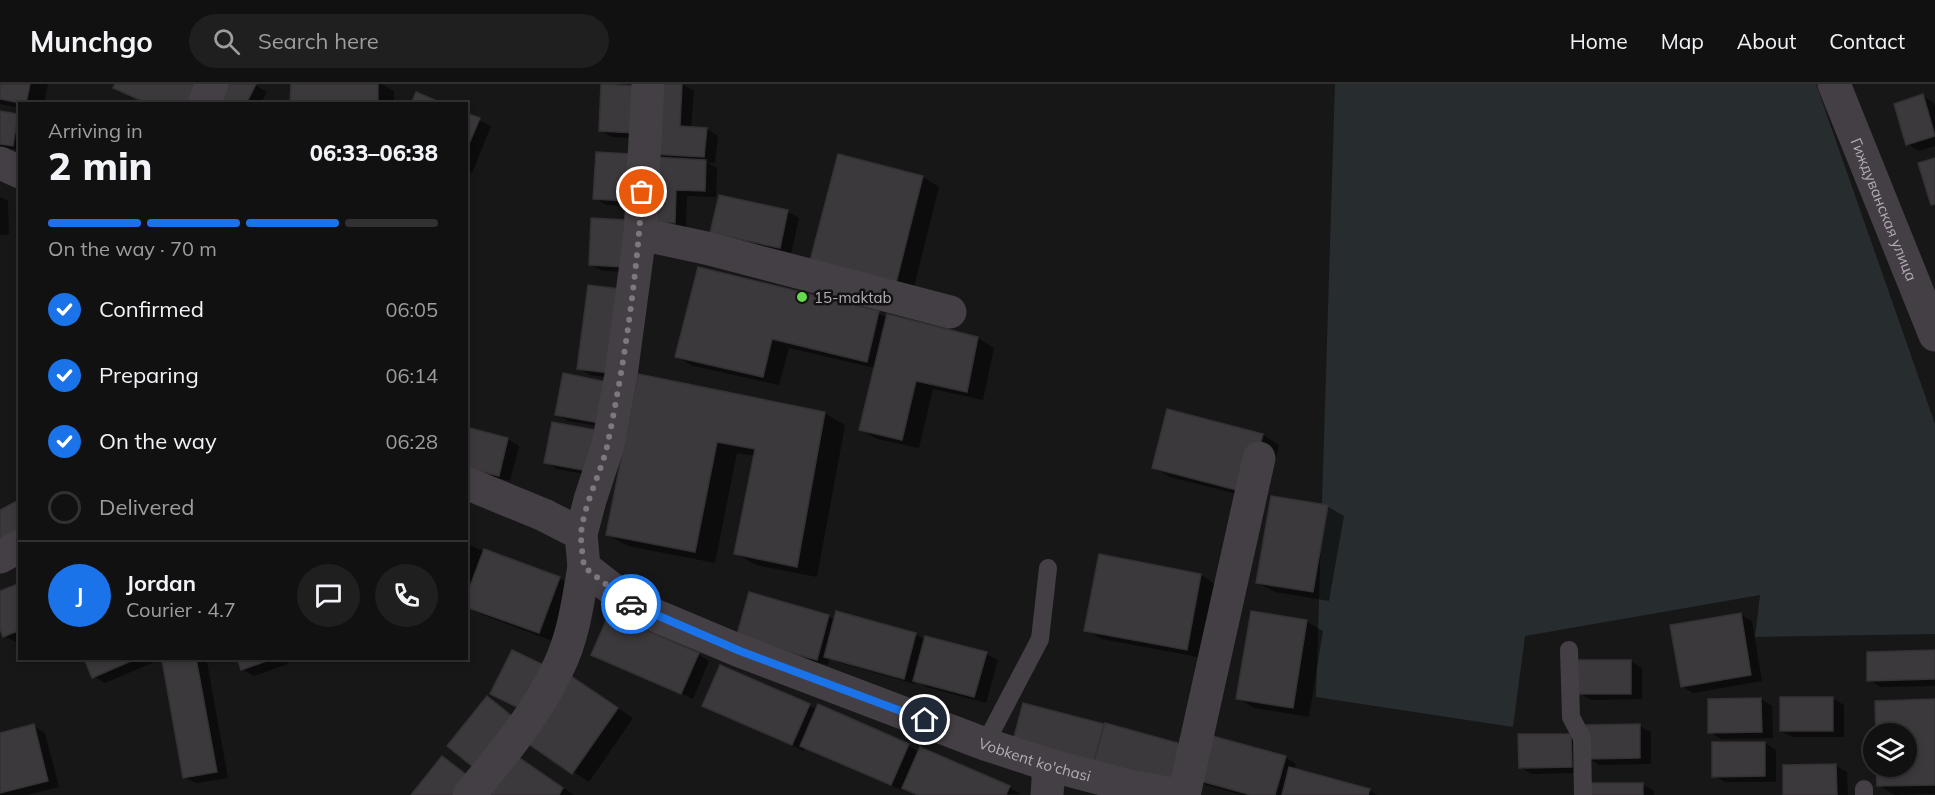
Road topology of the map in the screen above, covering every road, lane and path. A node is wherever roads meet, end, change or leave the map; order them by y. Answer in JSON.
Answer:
{"nodes":[{"id":1,"x":212,"y":84,"type":"edge"},
{"id":2,"x":648,"y":84,"type":"edge"},
{"id":3,"x":1834,"y":84,"type":"edge"},
{"id":4,"x":205,"y":102,"type":"edge"},
{"id":5,"x":0,"y":163,"type":"edge"},
{"id":6,"x":18,"y":171,"type":"edge"},
{"id":7,"x":640,"y":234,"type":"junction"},
{"id":8,"x":950,"y":312,"type":"dead end"},
{"id":9,"x":1935,"y":335,"type":"edge"},
{"id":10,"x":1258,"y":458,"type":"dead end"},
{"id":11,"x":468,"y":484,"type":"edge"},
{"id":12,"x":581,"y":534,"type":"junction"},
{"id":13,"x":18,"y":547,"type":"edge"},
{"id":14,"x":0,"y":557,"type":"edge"},
{"id":15,"x":584,"y":567,"type":"junction"},
{"id":16,"x":1047,"y":568,"type":"dead end"},
{"id":17,"x":1569,"y":650,"type":"dead end"},
{"id":18,"x":985,"y":744,"type":"junction"},
{"id":19,"x":1048,"y":780,"type":"edge"},
{"id":20,"x":469,"y":795,"type":"edge"},
{"id":21,"x":1178,"y":795,"type":"edge"},
{"id":22,"x":1184,"y":795,"type":"edge"},
{"id":23,"x":1583,"y":795,"type":"edge"}],
"edges":[{"from":1,"to":4,"type":"street"},
{"from":2,"to":7,"type":"street"},
{"from":3,"to":9,"type":"street","name":"Гиждуванская улица"},
{"from":5,"to":6,"type":"street"},
{"from":7,"to":8,"type":"street"},
{"from":7,"to":12,"type":"street"},
{"from":10,"to":22,"type":"street"},
{"from":11,"to":12,"type":"street"},
{"from":12,"to":15,"type":"street"},
{"from":13,"to":14,"type":"street"},
{"from":15,"to":18,"type":"street","name":"Vobkent ko'chasi"},
{"from":15,"to":20,"type":"street"},
{"from":16,"to":18,"type":"lane"},
{"from":17,"to":23,"type":"lane"},
{"from":18,"to":19,"type":"street","name":"Vobkent ko'chasi"},
{"from":19,"to":21,"type":"street","name":"Vobkent ko'chasi"}]}
